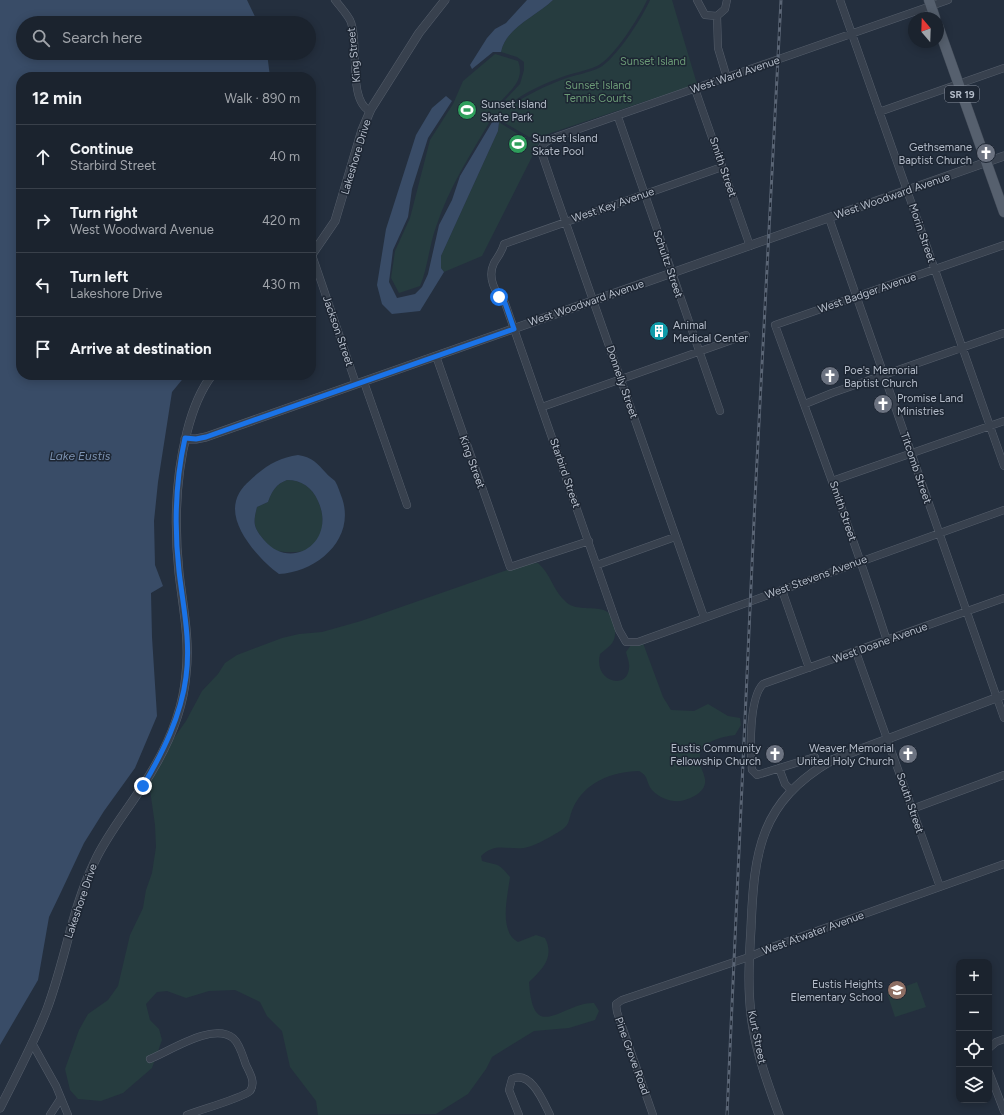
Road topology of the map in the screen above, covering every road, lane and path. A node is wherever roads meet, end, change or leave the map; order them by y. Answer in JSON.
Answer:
{"nodes":[{"id":1,"x":335,"y":0,"type":"edge"},
{"id":2,"x":445,"y":0,"type":"edge"},
{"id":3,"x":697,"y":0,"type":"edge"},
{"id":4,"x":727,"y":0,"type":"edge"},
{"id":5,"x":840,"y":0,"type":"edge"},
{"id":6,"x":948,"y":0,"type":"edge"},
{"id":7,"x":930,"y":3,"type":"edge"},
{"id":8,"x":717,"y":16,"type":"junction"},
{"id":9,"x":852,"y":33,"type":"junction"},
{"id":10,"x":944,"y":43,"type":"edge"},
{"id":11,"x":1004,"y":68,"type":"edge"},
{"id":12,"x":727,"y":78,"type":"junction"},
{"id":13,"x":959,"y":84,"type":"junction"},
{"id":14,"x":695,"y":89,"type":"junction"},
{"id":15,"x":370,"y":111,"type":"junction"},
{"id":16,"x":879,"y":112,"type":"junction"},
{"id":17,"x":618,"y":117,"type":"junction"},
{"id":18,"x":541,"y":146,"type":"joint"},
{"id":19,"x":1004,"y":156,"type":"edge"},
{"id":20,"x":986,"y":162,"type":"junction"},
{"id":21,"x":722,"y":166,"type":"junction"},
{"id":22,"x":907,"y":190,"type":"junction"},
{"id":23,"x":644,"y":194,"type":"junction"},
{"id":24,"x":1004,"y":212,"type":"edge"},
{"id":25,"x":829,"y":218,"type":"junction"},
{"id":26,"x":566,"y":222,"type":"junction"},
{"id":27,"x":504,"y":244,"type":"joint"},
{"id":28,"x":1004,"y":245,"type":"edge"},
{"id":29,"x":750,"y":246,"type":"junction"},
{"id":30,"x":316,"y":250,"type":"edge"},
{"id":31,"x":316,"y":267,"type":"edge"},
{"id":32,"x":935,"y":270,"type":"junction"},
{"id":33,"x":672,"y":273,"type":"junction"},
{"id":34,"x":856,"y":297,"type":"junction"},
{"id":35,"x":594,"y":301,"type":"junction"},
{"id":36,"x":775,"y":325,"type":"joint"},
{"id":37,"x":514,"y":329,"type":"junction"},
{"id":38,"x":1004,"y":333,"type":"edge"},
{"id":39,"x":746,"y":335,"type":"dead end"},
{"id":40,"x":962,"y":348,"type":"junction"},
{"id":41,"x":700,"y":352,"type":"junction"},
{"id":42,"x":436,"y":356,"type":"junction"},
{"id":43,"x":884,"y":375,"type":"junction"},
{"id":44,"x":209,"y":380,"type":"edge"},
{"id":45,"x":621,"y":380,"type":"junction"},
{"id":46,"x":360,"y":383,"type":"junction"},
{"id":47,"x":805,"y":404,"type":"junction"},
{"id":48,"x":542,"y":407,"type":"junction"},
{"id":49,"x":720,"y":411,"type":"dead end"},
{"id":50,"x":1004,"y":421,"type":"edge"},
{"id":51,"x":990,"y":426,"type":"junction"},
{"id":52,"x":185,"y":438,"type":"junction"},
{"id":53,"x":912,"y":454,"type":"junction"},
{"id":54,"x":1004,"y":466,"type":"edge"},
{"id":55,"x":832,"y":481,"type":"junction"},
{"id":56,"x":407,"y":505,"type":"dead end"},
{"id":57,"x":1004,"y":510,"type":"edge"},
{"id":58,"x":939,"y":533,"type":"junction"},
{"id":59,"x":675,"y":537,"type":"junction"},
{"id":60,"x":589,"y":541,"type":"junction"},
{"id":61,"x":860,"y":561,"type":"junction"},
{"id":62,"x":597,"y":565,"type":"junction"},
{"id":63,"x":782,"y":590,"type":"junction"},
{"id":64,"x":1004,"y":598,"type":"edge"},
{"id":65,"x":966,"y":612,"type":"junction"},
{"id":66,"x":704,"y":617,"type":"junction"},
{"id":67,"x":886,"y":641,"type":"junction"},
{"id":68,"x":627,"y":643,"type":"joint"},
{"id":69,"x":856,"y":652,"type":"junction"},
{"id":70,"x":809,"y":668,"type":"junction"},
{"id":71,"x":1001,"y":697,"type":"edge"},
{"id":72,"x":1004,"y":718,"type":"edge"},
{"id":73,"x":888,"y":738,"type":"junction"},
{"id":74,"x":815,"y":757,"type":"dead end"},
{"id":75,"x":779,"y":768,"type":"junction"},
{"id":76,"x":1004,"y":775,"type":"edge"},
{"id":77,"x":792,"y":791,"type":"junction"},
{"id":78,"x":912,"y":809,"type":"junction"},
{"id":79,"x":1004,"y":864,"type":"edge"},
{"id":80,"x":940,"y":887,"type":"junction"},
{"id":81,"x":749,"y":957,"type":"junction"},
{"id":82,"x":622,"y":1000,"type":"joint"},
{"id":83,"x":1002,"y":1040,"type":"edge"},
{"id":84,"x":32,"y":1043,"type":"junction"},
{"id":85,"x":992,"y":1046,"type":"edge"},
{"id":86,"x":150,"y":1059,"type":"dead end"},
{"id":87,"x":992,"y":1080,"type":"edge"},
{"id":88,"x":61,"y":1098,"type":"junction"},
{"id":89,"x":1003,"y":1107,"type":"edge"},
{"id":90,"x":0,"y":1108,"type":"edge"},
{"id":91,"x":50,"y":1115,"type":"edge"},
{"id":92,"x":68,"y":1115,"type":"edge"},
{"id":93,"x":187,"y":1115,"type":"edge"},
{"id":94,"x":519,"y":1115,"type":"edge"},
{"id":95,"x":550,"y":1115,"type":"edge"},
{"id":96,"x":653,"y":1115,"type":"edge"},
{"id":97,"x":779,"y":1115,"type":"edge"}],
"edges":[{"from":1,"to":15,"type":"street","name":"King Street"},
{"from":2,"to":15,"type":"street","name":"Lakeshore Drive"},
{"from":3,"to":8,"type":"street"},
{"from":4,"to":8,"type":"street"},
{"from":5,"to":9,"type":"street","name":"Morin Street"},
{"from":6,"to":7,"type":"street","name":"West Ward Avenue"},
{"from":7,"to":9,"type":"street","name":"West Ward Avenue"},
{"from":8,"to":12,"type":"street"},
{"from":9,"to":12,"type":"street","name":"West Ward Avenue"},
{"from":9,"to":16,"type":"street","name":"Morin Street"},
{"from":10,"to":13,"type":"main road","number":"SR 19"},
{"from":11,"to":13,"type":"street"},
{"from":12,"to":14,"type":"street","name":"West Ward Avenue"},
{"from":13,"to":16,"type":"street"},
{"from":13,"to":20,"type":"main road","number":"SR 19"},
{"from":14,"to":17,"type":"street","name":"West Ward Avenue"},
{"from":14,"to":21,"type":"street","name":"Smith Street"},
{"from":15,"to":30,"type":"street","name":"Lakeshore Drive"},
{"from":16,"to":22,"type":"street","name":"Morin Street"},
{"from":17,"to":18,"type":"street","name":"West Ward Avenue"},
{"from":17,"to":23,"type":"street","name":"Schultz Street"},
{"from":18,"to":26,"type":"street","name":"Donnelly Street"},
{"from":19,"to":20,"type":"street","name":"West Woodward Avenue"},
{"from":20,"to":22,"type":"street","name":"West Woodward Avenue"},
{"from":20,"to":24,"type":"main road","number":"SR 19"},
{"from":21,"to":23,"type":"street","name":"West Key Avenue"},
{"from":21,"to":29,"type":"street","name":"Smith Street"},
{"from":22,"to":25,"type":"street","name":"West Woodward Avenue"},
{"from":22,"to":32,"type":"street","name":"Morin Street"},
{"from":23,"to":26,"type":"street","name":"West Key Avenue"},
{"from":23,"to":33,"type":"street","name":"Schultz Street"},
{"from":25,"to":29,"type":"street","name":"West Woodward Avenue"},
{"from":25,"to":34,"type":"street","name":"Titcomb Street"},
{"from":26,"to":27,"type":"street","name":"West Key Avenue"},
{"from":26,"to":35,"type":"street","name":"Donnelly Street"},
{"from":27,"to":37,"type":"street","name":"Starbird Street"},
{"from":28,"to":32,"type":"street","name":"West Badger Avenue"},
{"from":29,"to":33,"type":"street","name":"West Woodward Avenue"},
{"from":31,"to":46,"type":"street","name":"Jackson Street"},
{"from":32,"to":34,"type":"street","name":"West Badger Avenue"},
{"from":32,"to":40,"type":"street","name":"Morin Street"},
{"from":33,"to":35,"type":"street","name":"West Woodward Avenue"},
{"from":33,"to":41,"type":"street","name":"Schultz Street"},
{"from":34,"to":36,"type":"street","name":"West Badger Avenue"},
{"from":34,"to":43,"type":"street","name":"Titcomb Street"},
{"from":35,"to":37,"type":"street","name":"West Woodward Avenue"},
{"from":35,"to":45,"type":"street","name":"Donnelly Street"},
{"from":36,"to":47,"type":"street","name":"Smith Street"},
{"from":37,"to":42,"type":"street","name":"West Woodward Avenue"},
{"from":37,"to":48,"type":"street","name":"Starbird Street"},
{"from":38,"to":40,"type":"street"},
{"from":39,"to":41,"type":"street"},
{"from":40,"to":43,"type":"street"},
{"from":40,"to":51,"type":"street","name":"Morin Street"},
{"from":41,"to":45,"type":"street"},
{"from":41,"to":49,"type":"street","name":"Schultz Street"},
{"from":42,"to":46,"type":"street","name":"West Woodward Avenue"},
{"from":42,"to":60,"type":"street","name":"King Street"},
{"from":43,"to":47,"type":"street"},
{"from":43,"to":53,"type":"street","name":"Titcomb Street"},
{"from":44,"to":52,"type":"street","name":"Lakeshore Drive"},
{"from":45,"to":48,"type":"street"},
{"from":45,"to":59,"type":"street","name":"Donnelly Street"},
{"from":46,"to":52,"type":"street","name":"West Woodward Avenue"},
{"from":46,"to":56,"type":"street","name":"Jackson Street"},
{"from":47,"to":55,"type":"street","name":"Smith Street"},
{"from":48,"to":60,"type":"street","name":"Starbird Street"},
{"from":50,"to":51,"type":"street"},
{"from":51,"to":53,"type":"street"},
{"from":51,"to":54,"type":"street","name":"Morin Street"},
{"from":52,"to":84,"type":"street","name":"Lakeshore Drive"},
{"from":53,"to":55,"type":"street"},
{"from":53,"to":58,"type":"street","name":"Titcomb Street"},
{"from":55,"to":61,"type":"street","name":"Smith Street"},
{"from":57,"to":58,"type":"street","name":"West Stevens Avenue"},
{"from":58,"to":61,"type":"street","name":"West Stevens Avenue"},
{"from":58,"to":65,"type":"street","name":"Titcomb Street"},
{"from":59,"to":62,"type":"street"},
{"from":59,"to":66,"type":"street","name":"Donnelly Street"},
{"from":60,"to":62,"type":"street","name":"Starbird Street"},
{"from":61,"to":63,"type":"street","name":"West Stevens Avenue"},
{"from":61,"to":67,"type":"street","name":"Smith Street"},
{"from":62,"to":68,"type":"street","name":"Starbird Street"},
{"from":63,"to":66,"type":"street","name":"West Stevens Avenue"},
{"from":63,"to":70,"type":"street"},
{"from":64,"to":65,"type":"street","name":"West Doane Avenue"},
{"from":65,"to":67,"type":"street","name":"West Doane Avenue"},
{"from":65,"to":71,"type":"street","name":"Titcomb Street"},
{"from":66,"to":68,"type":"street","name":"West Stevens Avenue"},
{"from":67,"to":69,"type":"street","name":"West Doane Avenue"},
{"from":69,"to":70,"type":"street","name":"West Doane Avenue"},
{"from":69,"to":73,"type":"street","name":"South Street"},
{"from":70,"to":75,"type":"street","name":"West Doane Avenue"},
{"from":71,"to":72,"type":"street","name":"Titcomb Street"},
{"from":71,"to":73,"type":"street","name":"Kurt Street"},
{"from":73,"to":77,"type":"street","name":"Kurt Street"},
{"from":73,"to":78,"type":"street","name":"South Street"},
{"from":74,"to":75,"type":"street"},
{"from":75,"to":77,"type":"street"},
{"from":76,"to":78,"type":"street"},
{"from":77,"to":81,"type":"street","name":"Kurt Street"},
{"from":78,"to":80,"type":"street","name":"South Street"},
{"from":79,"to":80,"type":"street","name":"West Atwater Avenue"},
{"from":80,"to":81,"type":"street","name":"West Atwater Avenue"},
{"from":81,"to":82,"type":"street","name":"West Atwater Avenue"},
{"from":81,"to":97,"type":"street","name":"Kurt Street"},
{"from":82,"to":96,"type":"street","name":"Pine Grove Road"},
{"from":83,"to":85,"type":"street"},
{"from":84,"to":88,"type":"street"},
{"from":84,"to":90,"type":"street","name":"Lakeshore Drive"},
{"from":86,"to":93,"type":"street"},
{"from":87,"to":89,"type":"street"},
{"from":88,"to":91,"type":"street"},
{"from":88,"to":92,"type":"street"},
{"from":94,"to":95,"type":"street"}]}
